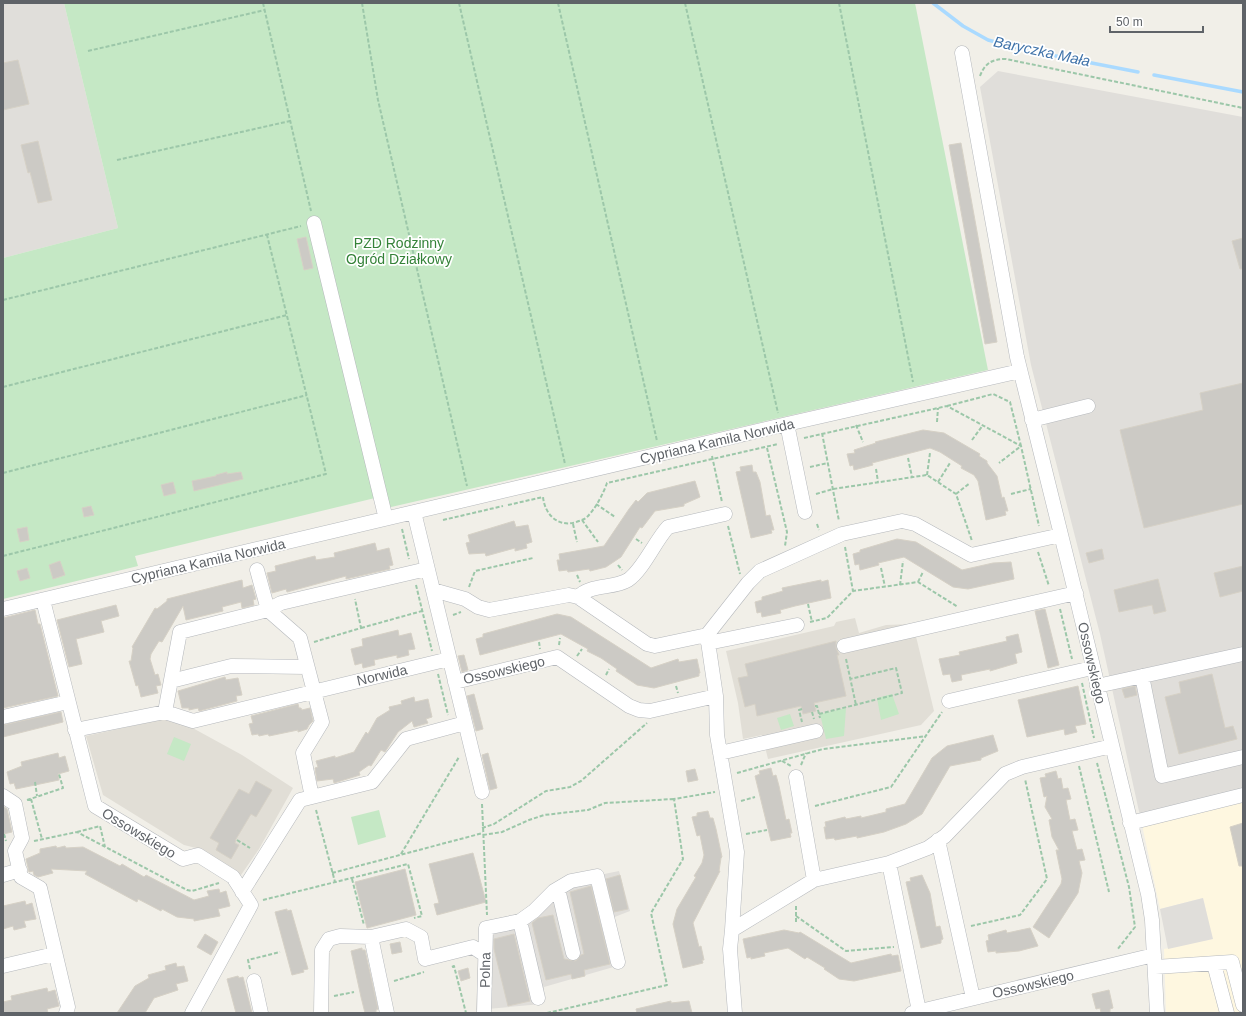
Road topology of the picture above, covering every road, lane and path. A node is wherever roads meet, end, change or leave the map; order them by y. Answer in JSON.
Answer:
{"nodes":[{"id":1,"x":263,"y":3,"type":"edge"},
{"id":2,"x":362,"y":3,"type":"edge"},
{"id":3,"x":459,"y":3,"type":"edge"},
{"id":4,"x":558,"y":3,"type":"edge"},
{"id":5,"x":685,"y":3,"type":"edge"},
{"id":6,"x":839,"y":3,"type":"edge"},
{"id":7,"x":265,"y":10,"type":"junction"},
{"id":8,"x":88,"y":51,"type":"dead end"},
{"id":9,"x":962,"y":53,"type":"dead end"},
{"id":10,"x":979,"y":78,"type":"dead end"},
{"id":11,"x":1243,"y":108,"type":"edge"},
{"id":12,"x":290,"y":121,"type":"junction"},
{"id":13,"x":117,"y":160,"type":"dead end"},
{"id":14,"x":314,"y":223,"type":"junction"},
{"id":15,"x":267,"y":235,"type":"junction"},
{"id":16,"x":3,"y":300,"type":"edge"},
{"id":17,"x":287,"y":315,"type":"junction"},
{"id":18,"x":1020,"y":371,"type":"junction"},
{"id":19,"x":3,"y":387,"type":"edge"},
{"id":20,"x":307,"y":395,"type":"junction"},
{"id":21,"x":916,"y":395,"type":"junction"},
{"id":22,"x":947,"y":406,"type":"junction"},
{"id":23,"x":1088,"y":406,"type":"dead end"},
{"id":24,"x":938,"y":408,"type":"junction"},
{"id":25,"x":819,"y":417,"type":"junction"},
{"id":26,"x":1032,"y":420,"type":"junction"},
{"id":27,"x":937,"y":422,"type":"dead end"},
{"id":28,"x":784,"y":425,"type":"junction"},
{"id":29,"x":856,"y":425,"type":"junction"},
{"id":30,"x":983,"y":425,"type":"junction"},
{"id":31,"x":822,"y":433,"type":"junction"},
{"id":32,"x":791,"y":440,"type":"junction"},
{"id":33,"x":972,"y":440,"type":"dead end"},
{"id":34,"x":863,"y":442,"type":"dead end"},
{"id":35,"x":1021,"y":446,"type":"junction"},
{"id":36,"x":767,"y":448,"type":"junction"},
{"id":37,"x":930,"y":453,"type":"dead end"},
{"id":38,"x":660,"y":454,"type":"junction"},
{"id":39,"x":908,"y":458,"type":"dead end"},
{"id":40,"x":828,"y":463,"type":"junction"},
{"id":41,"x":950,"y":463,"type":"dead end"},
{"id":42,"x":999,"y":463,"type":"dead end"},
{"id":43,"x":810,"y":467,"type":"dead end"},
{"id":44,"x":876,"y":469,"type":"dead end"},
{"id":45,"x":3,"y":473,"type":"edge"},
{"id":46,"x":927,"y":475,"type":"junction"},
{"id":47,"x":568,"y":476,"type":"junction"},
{"id":48,"x":912,"y":477,"type":"junction"},
{"id":49,"x":878,"y":482,"type":"junction"},
{"id":50,"x":938,"y":482,"type":"junction"},
{"id":51,"x":970,"y":483,"type":"dead end"},
{"id":52,"x":833,"y":489,"type":"junction"},
{"id":53,"x":1031,"y":490,"type":"junction"},
{"id":54,"x":816,"y":494,"type":"dead end"},
{"id":55,"x":956,"y":494,"type":"junction"},
{"id":56,"x":1011,"y":494,"type":"dead end"},
{"id":57,"x":470,"y":499,"type":"junction"},
{"id":58,"x":596,"y":504,"type":"junction"},
{"id":59,"x":384,"y":511,"type":"dead end"},
{"id":60,"x":414,"y":512,"type":"junction"},
{"id":61,"x":805,"y":512,"type":"dead end"},
{"id":62,"x":725,"y":514,"type":"dead end"},
{"id":63,"x":615,"y":516,"type":"dead end"},
{"id":64,"x":441,"y":520,"type":"dead end"},
{"id":65,"x":582,"y":520,"type":"junction"},
{"id":66,"x":573,"y":524,"type":"junction"},
{"id":67,"x":842,"y":534,"type":"junction"},
{"id":68,"x":1061,"y":535,"type":"junction"},
{"id":69,"x":1041,"y":539,"type":"junction"},
{"id":70,"x":576,"y":542,"type":"dead end"},
{"id":71,"x":598,"y":542,"type":"dead end"},
{"id":72,"x":977,"y":553,"type":"junction"},
{"id":73,"x":3,"y":556,"type":"edge"},
{"id":74,"x":533,"y":558,"type":"dead end"},
{"id":75,"x":784,"y":560,"type":"junction"},
{"id":76,"x":904,"y":561,"type":"dead end"},
{"id":77,"x":881,"y":568,"type":"dead end"},
{"id":78,"x":427,"y":569,"type":"junction"},
{"id":79,"x":257,"y":570,"type":"dead end"},
{"id":80,"x":923,"y":572,"type":"dead end"},
{"id":81,"x":918,"y":582,"type":"junction"},
{"id":82,"x":900,"y":585,"type":"junction"},
{"id":83,"x":352,"y":586,"type":"junction"},
{"id":84,"x":885,"y":587,"type":"junction"},
{"id":85,"x":433,"y":590,"type":"junction"},
{"id":86,"x":853,"y":591,"type":"junction"},
{"id":87,"x":1076,"y":593,"type":"junction"},
{"id":88,"x":578,"y":597,"type":"junction"},
{"id":89,"x":465,"y":599,"type":"junction"},
{"id":90,"x":43,"y":600,"type":"junction"},
{"id":91,"x":808,"y":604,"type":"dead end"},
{"id":92,"x":3,"y":609,"type":"edge"},
{"id":93,"x":268,"y":610,"type":"junction"},
{"id":94,"x":422,"y":611,"type":"dead end"},
{"id":95,"x":974,"y":617,"type":"junction"},
{"id":96,"x":440,"y":618,"type":"junction"},
{"id":97,"x":812,"y":622,"type":"junction"},
{"id":98,"x":797,"y":625,"type":"joint"},
{"id":99,"x":361,"y":628,"type":"junction"},
{"id":100,"x":708,"y":639,"type":"junction"},
{"id":101,"x":302,"y":645,"type":"junction"},
{"id":102,"x":844,"y":646,"type":"joint"},
{"id":103,"x":1243,"y":654,"type":"edge"},
{"id":104,"x":449,"y":659,"type":"junction"},
{"id":105,"x":308,"y":668,"type":"junction"},
{"id":106,"x":1092,"y":668,"type":"junction"},
{"id":107,"x":1142,"y":676,"type":"junction"},
{"id":108,"x":850,"y":679,"type":"junction"},
{"id":109,"x":171,"y":681,"type":"junction"},
{"id":110,"x":455,"y":682,"type":"junction"},
{"id":111,"x":1097,"y":686,"type":"junction"},
{"id":112,"x":314,"y":691,"type":"junction"},
{"id":113,"x":716,"y":696,"type":"junction"},
{"id":114,"x":949,"y":701,"type":"joint"},
{"id":115,"x":68,"y":702,"type":"junction"},
{"id":116,"x":856,"y":705,"type":"junction"},
{"id":117,"x":664,"y":708,"type":"junction"},
{"id":118,"x":165,"y":712,"type":"junction"},
{"id":119,"x":819,"y":714,"type":"dead end"},
{"id":120,"x":3,"y":717,"type":"edge"},
{"id":121,"x":465,"y":723,"type":"junction"},
{"id":122,"x":75,"y":730,"type":"junction"},
{"id":123,"x":816,"y":731,"type":"dead end"},
{"id":124,"x":926,"y":736,"type":"junction"},
{"id":125,"x":1112,"y":746,"type":"junction"},
{"id":126,"x":720,"y":753,"type":"junction"},
{"id":127,"x":1076,"y":754,"type":"junction"},
{"id":128,"x":459,"y":757,"type":"dead end"},
{"id":129,"x":1243,"y":757,"type":"edge"},
{"id":130,"x":1022,"y":767,"type":"junction"},
{"id":131,"x":59,"y":774,"type":"dead end"},
{"id":132,"x":734,"y":774,"type":"dead end"},
{"id":133,"x":796,"y":777,"type":"dead end"},
{"id":134,"x":35,"y":782,"type":"dead end"},
{"id":135,"x":726,"y":790,"type":"junction"},
{"id":136,"x":482,"y":792,"type":"joint"},
{"id":137,"x":1243,"y":795,"type":"edge"},
{"id":138,"x":3,"y":796,"type":"edge"},
{"id":139,"x":38,"y":796,"type":"junction"},
{"id":140,"x":312,"y":797,"type":"junction"},
{"id":141,"x":31,"y":799,"type":"junction"},
{"id":142,"x":675,"y":799,"type":"junction"},
{"id":143,"x":15,"y":804,"type":"junction"},
{"id":144,"x":801,"y":809,"type":"junction"},
{"id":145,"x":1130,"y":823,"type":"junction"},
{"id":146,"x":482,"y":828,"type":"junction"},
{"id":147,"x":767,"y":830,"type":"dead end"},
{"id":148,"x":77,"y":832,"type":"junction"},
{"id":149,"x":483,"y":834,"type":"junction"},
{"id":150,"x":735,"y":836,"type":"junction"},
{"id":151,"x":42,"y":839,"type":"junction"},
{"id":152,"x":237,"y":840,"type":"dead end"},
{"id":153,"x":938,"y":840,"type":"junction"},
{"id":154,"x":19,"y":844,"type":"junction"},
{"id":155,"x":105,"y":847,"type":"junction"},
{"id":156,"x":250,"y":848,"type":"dead end"},
{"id":157,"x":401,"y":855,"type":"junction"},
{"id":158,"x":889,"y":863,"type":"junction"},
{"id":159,"x":20,"y":870,"type":"junction"},
{"id":160,"x":332,"y":873,"type":"junction"},
{"id":161,"x":3,"y":874,"type":"edge"},
{"id":162,"x":352,"y":879,"type":"junction"},
{"id":163,"x":814,"y":880,"type":"junction"},
{"id":164,"x":221,"y":882,"type":"dead end"},
{"id":165,"x":335,"y":882,"type":"junction"},
{"id":166,"x":558,"y":889,"type":"junction"},
{"id":167,"x":242,"y":892,"type":"junction"},
{"id":168,"x":1109,"y":892,"type":"dead end"},
{"id":169,"x":251,"y":905,"type":"junction"},
{"id":170,"x":796,"y":916,"type":"dead end"},
{"id":171,"x":520,"y":921,"type":"junction"},
{"id":172,"x":407,"y":924,"type":"junction"},
{"id":173,"x":486,"y":928,"type":"junction"},
{"id":174,"x":958,"y":929,"type":"junction"},
{"id":175,"x":732,"y":930,"type":"junction"},
{"id":176,"x":368,"y":934,"type":"junction"},
{"id":177,"x":899,"y":946,"type":"dead end"},
{"id":178,"x":280,"y":952,"type":"dead end"},
{"id":179,"x":574,"y":953,"type":"dead end"},
{"id":180,"x":54,"y":954,"type":"junction"},
{"id":181,"x":484,"y":955,"type":"junction"},
{"id":182,"x":1154,"y":961,"type":"junction"},
{"id":183,"x":618,"y":962,"type":"dead end"},
{"id":184,"x":1214,"y":964,"type":"junction"},
{"id":185,"x":3,"y":966,"type":"edge"},
{"id":186,"x":447,"y":968,"type":"dead end"},
{"id":187,"x":429,"y":971,"type":"dead end"},
{"id":188,"x":254,"y":981,"type":"joint"},
{"id":189,"x":382,"y":991,"type":"junction"},
{"id":190,"x":354,"y":992,"type":"dead end"},
{"id":191,"x":538,"y":998,"type":"dead end"},
{"id":192,"x":973,"y":998,"type":"junction"},
{"id":193,"x":321,"y":1006,"type":"edge"},
{"id":194,"x":1243,"y":1006,"type":"edge"},
{"id":195,"x":195,"y":1012,"type":"edge"},
{"id":196,"x":915,"y":1012,"type":"edge"},
{"id":197,"x":1222,"y":1012,"type":"edge"},
{"id":198,"x":66,"y":1013,"type":"edge"},
{"id":199,"x":261,"y":1013,"type":"edge"},
{"id":200,"x":387,"y":1013,"type":"edge"},
{"id":201,"x":466,"y":1013,"type":"edge"},
{"id":202,"x":484,"y":1013,"type":"edge"},
{"id":203,"x":547,"y":1013,"type":"edge"},
{"id":204,"x":735,"y":1013,"type":"edge"},
{"id":205,"x":1157,"y":1013,"type":"edge"}],
"edges":[{"from":1,"to":7,"type":"path"},
{"from":2,"to":57,"type":"path"},
{"from":3,"to":47,"type":"path"},
{"from":4,"to":38,"type":"path"},
{"from":5,"to":28,"type":"path"},
{"from":6,"to":21,"type":"path"},
{"from":7,"to":8,"type":"path"},
{"from":7,"to":12,"type":"path"},
{"from":9,"to":18,"type":"street","name":"Ossowskiego"},
{"from":10,"to":11,"type":"path"},
{"from":12,"to":13,"type":"path"},
{"from":12,"to":14,"type":"path"},
{"from":14,"to":15,"type":"path"},
{"from":14,"to":59,"type":"street"},
{"from":15,"to":16,"type":"path"},
{"from":15,"to":17,"type":"path"},
{"from":17,"to":19,"type":"path"},
{"from":17,"to":20,"type":"path"},
{"from":18,"to":21,"type":"street","name":"Cypriana Kamila Norwida"},
{"from":18,"to":26,"type":"street","name":"Ossowskiego"},
{"from":20,"to":45,"type":"path"},
{"from":20,"to":73,"type":"path"},
{"from":21,"to":25,"type":"street","name":"Cypriana Kamila Norwida"},
{"from":22,"to":24,"type":"path"},
{"from":22,"to":30,"type":"path"},
{"from":22,"to":35,"type":"path"},
{"from":23,"to":26,"type":"street"},
{"from":24,"to":27,"type":"path"},
{"from":24,"to":29,"type":"path"},
{"from":25,"to":28,"type":"street","name":"Cypriana Kamila Norwida"},
{"from":25,"to":31,"type":"path"},
{"from":26,"to":68,"type":"street","name":"Ossowskiego"},
{"from":28,"to":32,"type":"street"},
{"from":28,"to":38,"type":"street","name":"Cypriana Kamila Norwida"},
{"from":29,"to":31,"type":"path"},
{"from":29,"to":34,"type":"path"},
{"from":30,"to":33,"type":"path"},
{"from":30,"to":35,"type":"path"},
{"from":31,"to":32,"type":"path"},
{"from":31,"to":40,"type":"path"},
{"from":32,"to":36,"type":"path"},
{"from":32,"to":61,"type":"street"},
{"from":35,"to":42,"type":"path"},
{"from":35,"to":53,"type":"path"},
{"from":36,"to":58,"type":"path"},
{"from":36,"to":75,"type":"path"},
{"from":37,"to":46,"type":"path"},
{"from":38,"to":47,"type":"street","name":"Cypriana Kamila Norwida"},
{"from":39,"to":48,"type":"path"},
{"from":40,"to":43,"type":"path"},
{"from":40,"to":52,"type":"path"},
{"from":41,"to":50,"type":"path"},
{"from":44,"to":49,"type":"path"},
{"from":46,"to":48,"type":"path"},
{"from":46,"to":50,"type":"path"},
{"from":47,"to":57,"type":"street","name":"Cypriana Kamila Norwida"},
{"from":48,"to":49,"type":"path"},
{"from":49,"to":52,"type":"path"},
{"from":50,"to":55,"type":"path"},
{"from":51,"to":55,"type":"path"},
{"from":52,"to":54,"type":"path"},
{"from":52,"to":67,"type":"path"},
{"from":53,"to":56,"type":"path"},
{"from":53,"to":69,"type":"path"},
{"from":55,"to":72,"type":"path"},
{"from":57,"to":60,"type":"street","name":"Cypriana Kamila Norwida"},
{"from":58,"to":63,"type":"path"},
{"from":58,"to":65,"type":"path"},
{"from":60,"to":78,"type":"street"},
{"from":60,"to":90,"type":"street","name":"Cypriana Kamila Norwida"},
{"from":62,"to":88,"type":"street"},
{"from":64,"to":66,"type":"path"},
{"from":65,"to":66,"type":"path"},
{"from":65,"to":71,"type":"path"},
{"from":66,"to":70,"type":"path"},
{"from":67,"to":72,"type":"street"},
{"from":67,"to":75,"type":"street"},
{"from":67,"to":86,"type":"path"},
{"from":68,"to":69,"type":"street"},
{"from":68,"to":87,"type":"street","name":"Ossowskiego"},
{"from":69,"to":72,"type":"street"},
{"from":74,"to":89,"type":"path"},
{"from":75,"to":100,"type":"street"},
{"from":76,"to":82,"type":"path"},
{"from":77,"to":84,"type":"path"},
{"from":78,"to":83,"type":"street"},
{"from":78,"to":85,"type":"street"},
{"from":79,"to":93,"type":"street"},
{"from":80,"to":81,"type":"path"},
{"from":81,"to":82,"type":"path"},
{"from":81,"to":95,"type":"path"},
{"from":82,"to":84,"type":"path"},
{"from":83,"to":93,"type":"street"},
{"from":83,"to":99,"type":"path"},
{"from":84,"to":86,"type":"path"},
{"from":85,"to":89,"type":"street"},
{"from":85,"to":96,"type":"street"},
{"from":86,"to":97,"type":"path"},
{"from":87,"to":95,"type":"street"},
{"from":87,"to":106,"type":"street","name":"Ossowskiego"},
{"from":88,"to":89,"type":"street"},
{"from":88,"to":100,"type":"street"},
{"from":89,"to":96,"type":"path"},
{"from":90,"to":92,"type":"street","name":"Cypriana Kamila Norwida"},
{"from":90,"to":115,"type":"street","name":"Ossowskiego"},
{"from":91,"to":97,"type":"path"},
{"from":93,"to":101,"type":"street"},
{"from":93,"to":109,"type":"street"},
{"from":94,"to":99,"type":"path"},
{"from":95,"to":102,"type":"street"},
{"from":96,"to":104,"type":"street"},
{"from":97,"to":98,"type":"path"},
{"from":98,"to":100,"type":"street"},
{"from":99,"to":101,"type":"path"},
{"from":100,"to":113,"type":"street"},
{"from":101,"to":105,"type":"street"},
{"from":102,"to":108,"type":"path"},
{"from":103,"to":107,"type":"street"},
{"from":104,"to":110,"type":"street"},
{"from":104,"to":112,"type":"street","name":"Norwida"},
{"from":105,"to":109,"type":"street"},
{"from":105,"to":112,"type":"street"},
{"from":106,"to":111,"type":"street","name":"Ossowskiego"},
{"from":106,"to":114,"type":"street"},
{"from":107,"to":111,"type":"street"},
{"from":107,"to":129,"type":"street"},
{"from":108,"to":116,"type":"path"},
{"from":108,"to":116,"type":"path"},
{"from":109,"to":118,"type":"street"},
{"from":110,"to":117,"type":"street","name":"Ossowskiego"},
{"from":110,"to":121,"type":"street"},
{"from":111,"to":125,"type":"street","name":"Ossowskiego"},
{"from":112,"to":118,"type":"street","name":"Norwida"},
{"from":112,"to":140,"type":"street"},
{"from":113,"to":117,"type":"street","name":"Ossowskiego"},
{"from":113,"to":126,"type":"street"},
{"from":114,"to":124,"type":"path"},
{"from":115,"to":120,"type":"street"},
{"from":115,"to":122,"type":"street","name":"Ossowskiego"},
{"from":116,"to":119,"type":"path"},
{"from":117,"to":146,"type":"path"},
{"from":118,"to":122,"type":"street"},
{"from":121,"to":136,"type":"street"},
{"from":121,"to":140,"type":"street"},
{"from":122,"to":167,"type":"street","name":"Ossowskiego"},
{"from":123,"to":126,"type":"street"},
{"from":124,"to":132,"type":"path"},
{"from":124,"to":144,"type":"path"},
{"from":125,"to":127,"type":"street"},
{"from":125,"to":145,"type":"street","name":"Ossowskiego"},
{"from":126,"to":135,"type":"street"},
{"from":127,"to":130,"type":"street"},
{"from":127,"to":168,"type":"path"},
{"from":128,"to":157,"type":"path"},
{"from":130,"to":153,"type":"street"},
{"from":130,"to":174,"type":"path"},
{"from":131,"to":139,"type":"path"},
{"from":133,"to":144,"type":"street"},
{"from":134,"to":139,"type":"path"},
{"from":135,"to":142,"type":"path"},
{"from":135,"to":150,"type":"street"},
{"from":136,"to":146,"type":"path"},
{"from":137,"to":145,"type":"street"},
{"from":138,"to":143,"type":"street"},
{"from":139,"to":141,"type":"path"},
{"from":140,"to":160,"type":"path"},
{"from":140,"to":167,"type":"street"},
{"from":141,"to":143,"type":"path"},
{"from":141,"to":151,"type":"path"},
{"from":142,"to":149,"type":"path"},
{"from":142,"to":203,"type":"path"},
{"from":143,"to":154,"type":"street"},
{"from":144,"to":163,"type":"street"},
{"from":145,"to":182,"type":"street","name":"Ossowskiego"},
{"from":146,"to":149,"type":"path"},
{"from":147,"to":150,"type":"path"},
{"from":148,"to":151,"type":"path"},
{"from":148,"to":155,"type":"path"},
{"from":148,"to":155,"type":"path"},
{"from":149,"to":157,"type":"path"},
{"from":149,"to":173,"type":"path"},
{"from":150,"to":175,"type":"street"},
{"from":151,"to":154,"type":"path"},
{"from":152,"to":156,"type":"path"},
{"from":153,"to":158,"type":"street"},
{"from":153,"to":174,"type":"street"},
{"from":154,"to":159,"type":"street"},
{"from":155,"to":164,"type":"path"},
{"from":157,"to":160,"type":"path"},
{"from":158,"to":163,"type":"street"},
{"from":158,"to":196,"type":"street"},
{"from":159,"to":161,"type":"street"},
{"from":159,"to":180,"type":"street"},
{"from":160,"to":165,"type":"path"},
{"from":162,"to":165,"type":"path"},
{"from":162,"to":172,"type":"path"},
{"from":162,"to":176,"type":"path"},
{"from":163,"to":175,"type":"street"},
{"from":165,"to":169,"type":"path"},
{"from":166,"to":171,"type":"street"},
{"from":166,"to":179,"type":"street"},
{"from":166,"to":183,"type":"street"},
{"from":167,"to":169,"type":"street","name":"Ossowskiego"},
{"from":169,"to":195,"type":"street"},
{"from":170,"to":177,"type":"path"},
{"from":171,"to":173,"type":"street"},
{"from":171,"to":191,"type":"street"},
{"from":172,"to":176,"type":"street"},
{"from":172,"to":181,"type":"street"},
{"from":173,"to":181,"type":"street","name":"Polna"},
{"from":174,"to":192,"type":"street"},
{"from":175,"to":204,"type":"street"},
{"from":176,"to":189,"type":"street"},
{"from":176,"to":193,"type":"street"},
{"from":178,"to":188,"type":"path"},
{"from":180,"to":185,"type":"street"},
{"from":180,"to":198,"type":"street"},
{"from":181,"to":202,"type":"street","name":"Polna"},
{"from":182,"to":184,"type":"street"},
{"from":182,"to":192,"type":"street","name":"Ossowskiego"},
{"from":182,"to":205,"type":"street","name":"Ossowskiego"},
{"from":184,"to":194,"type":"street"},
{"from":184,"to":197,"type":"street"},
{"from":186,"to":201,"type":"path"},
{"from":187,"to":189,"type":"path"},
{"from":188,"to":199,"type":"street"},
{"from":189,"to":200,"type":"street"},
{"from":190,"to":193,"type":"path"},
{"from":192,"to":196,"type":"street","name":"Ossowskiego"},
{"from":194,"to":197,"type":"street"}]}
